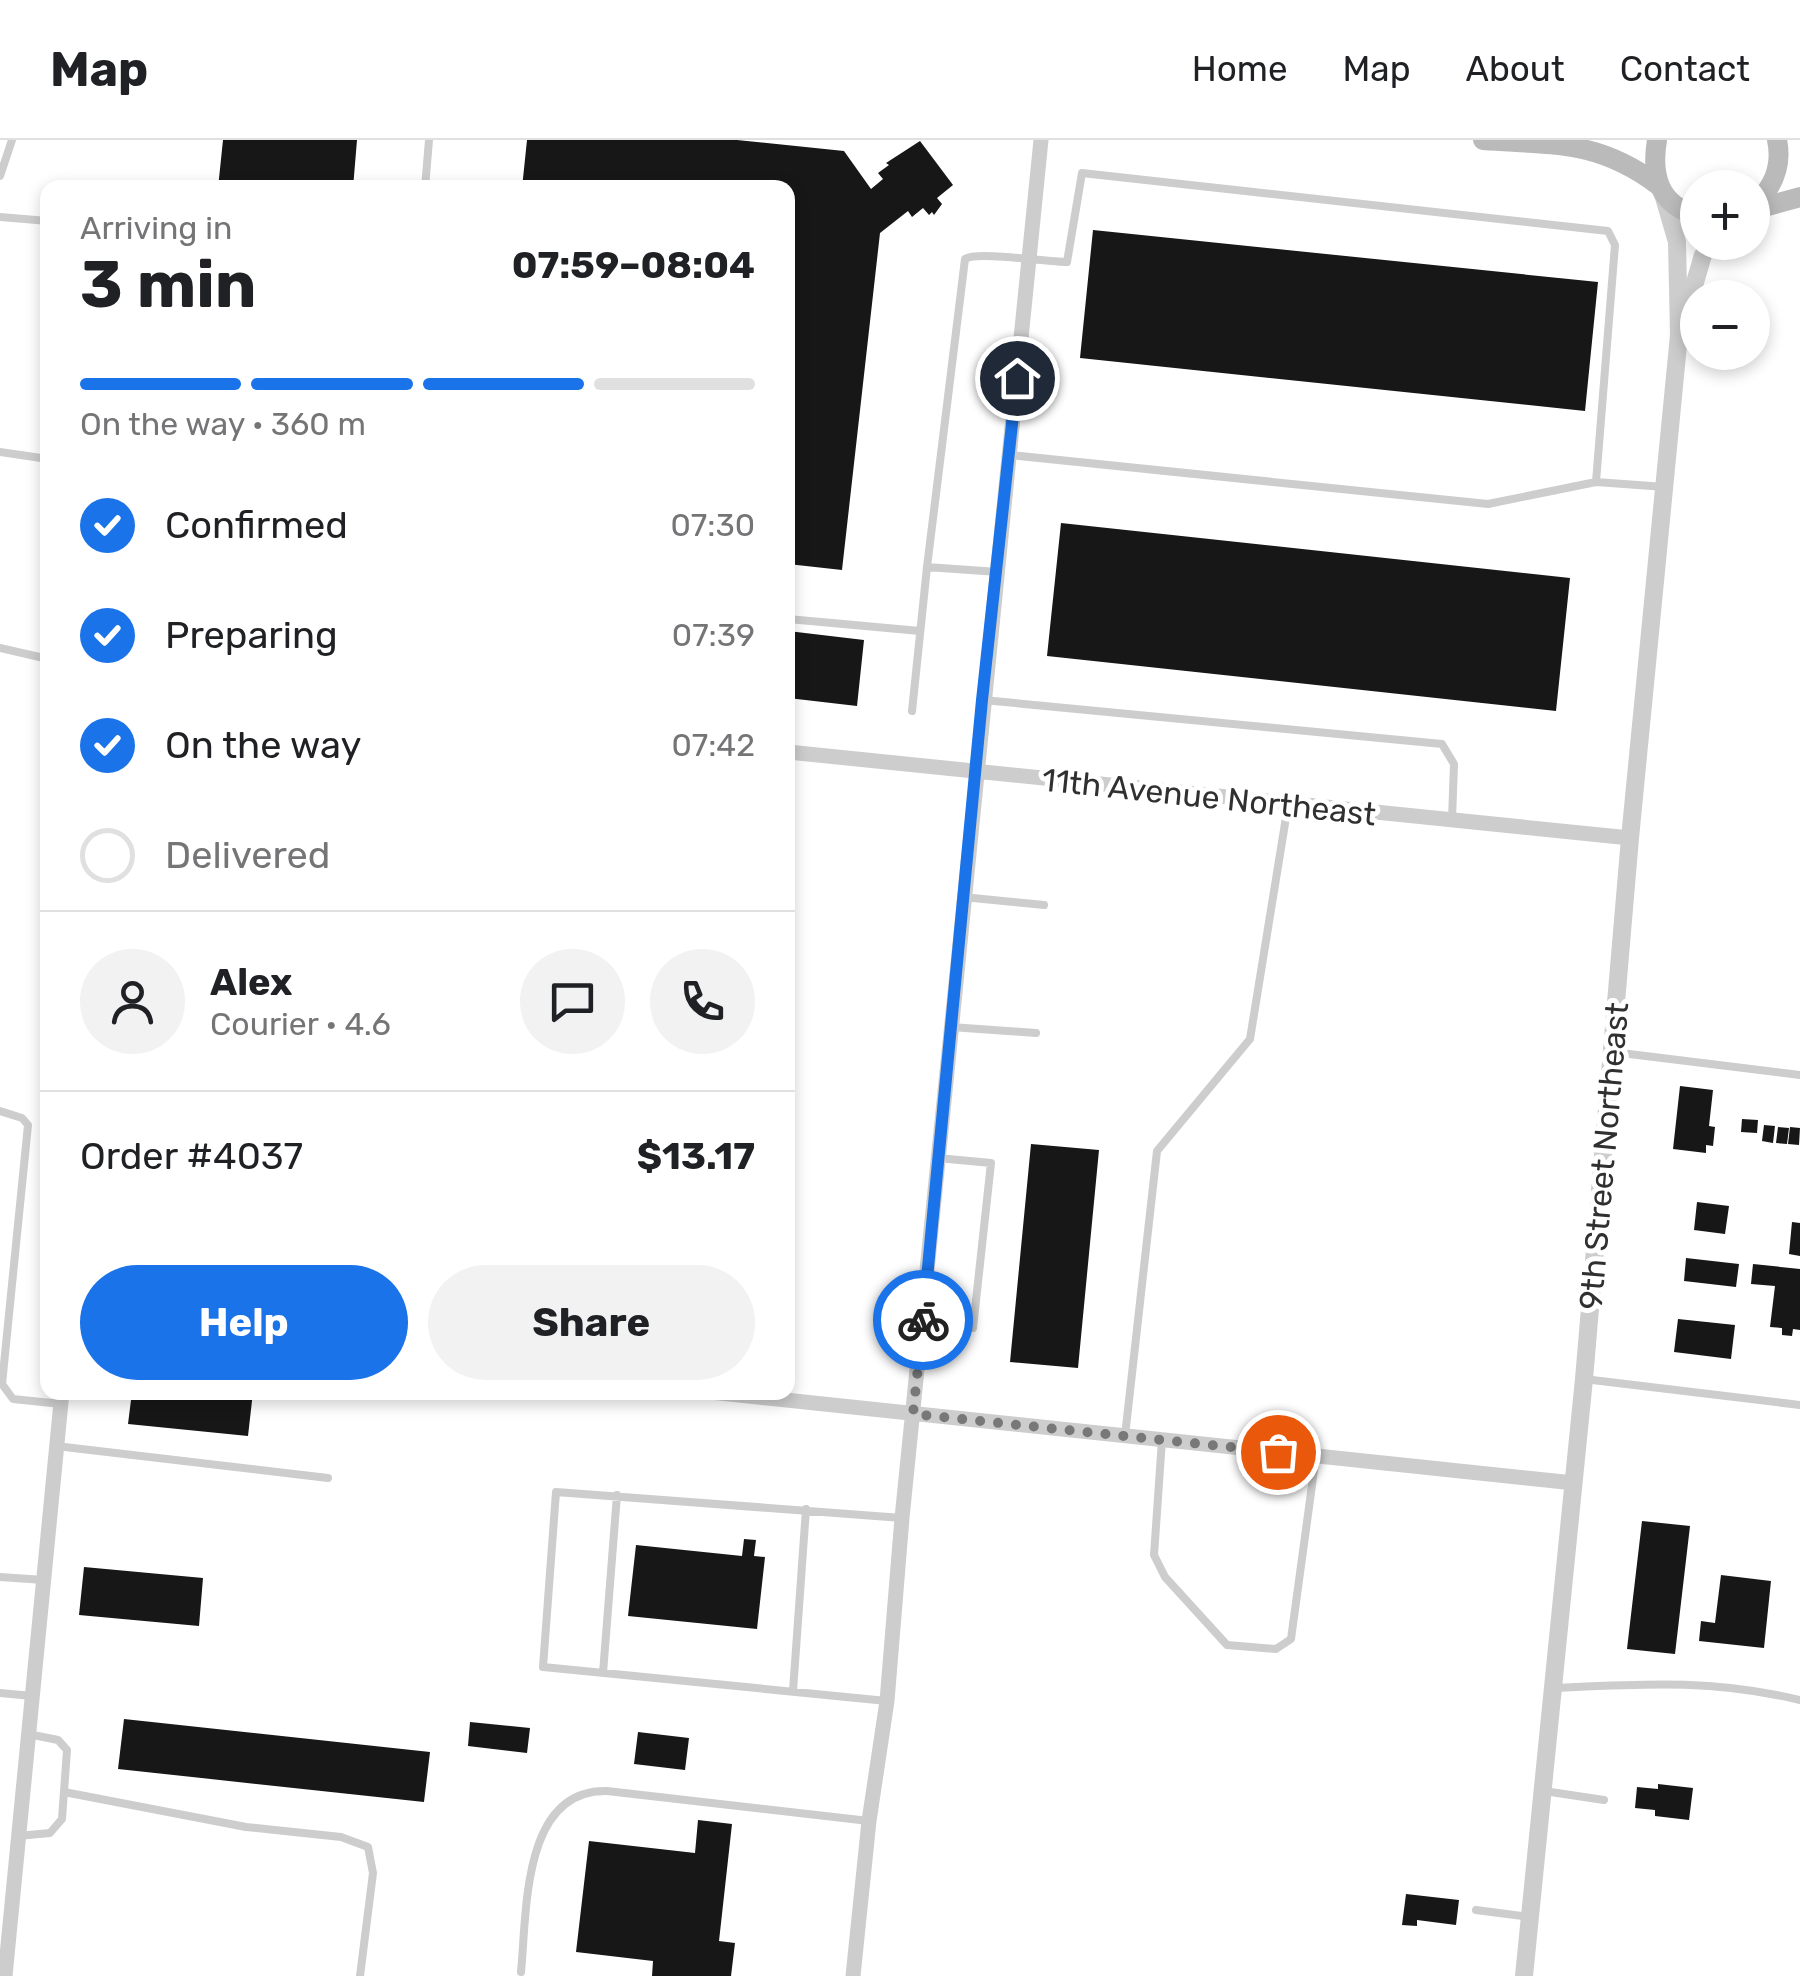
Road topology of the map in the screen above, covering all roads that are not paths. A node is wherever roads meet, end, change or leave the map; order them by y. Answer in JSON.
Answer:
{"nodes":[{"id":1,"x":12,"y":140,"type":"edge"},
{"id":2,"x":430,"y":140,"type":"edge"},
{"id":3,"x":1041,"y":140,"type":"edge"},
{"id":4,"x":1483,"y":140,"type":"edge"},
{"id":5,"x":1657,"y":140,"type":"edge"},
{"id":6,"x":1777,"y":140,"type":"edge"},
{"id":7,"x":1786,"y":140,"type":"edge"},
{"id":8,"x":1800,"y":152,"type":"edge"},
{"id":9,"x":0,"y":176,"type":"edge"},
{"id":10,"x":426,"y":180,"type":"edge"},
{"id":11,"x":1770,"y":186,"type":"edge"},
{"id":12,"x":1660,"y":189,"type":"junction"},
{"id":13,"x":1800,"y":197,"type":"edge"},
{"id":14,"x":1770,"y":204,"type":"edge"},
{"id":15,"x":1680,"y":208,"type":"edge"},
{"id":16,"x":0,"y":217,"type":"edge"},
{"id":17,"x":40,"y":220,"type":"edge"},
{"id":18,"x":1702,"y":260,"type":"edge"},
{"id":19,"x":1028,"y":262,"type":"junction"},
{"id":20,"x":1679,"y":335,"type":"junction"},
{"id":21,"x":0,"y":452,"type":"edge"},
{"id":22,"x":1010,"y":455,"type":"junction"},
{"id":23,"x":40,"y":458,"type":"edge"},
{"id":24,"x":1596,"y":482,"type":"junction"},
{"id":25,"x":1665,"y":487,"type":"junction"},
{"id":26,"x":927,"y":567,"type":"junction"},
{"id":27,"x":998,"y":572,"type":"junction"},
{"id":28,"x":795,"y":620,"type":"edge"},
{"id":29,"x":920,"y":631,"type":"junction"},
{"id":30,"x":0,"y":648,"type":"edge"},
{"id":31,"x":40,"y":658,"type":"edge"},
{"id":32,"x":982,"y":700,"type":"junction"},
{"id":33,"x":912,"y":711,"type":"dead end"},
{"id":34,"x":795,"y":753,"type":"edge"},
{"id":35,"x":975,"y":774,"type":"junction"},
{"id":36,"x":1288,"y":806,"type":"junction"},
{"id":37,"x":1452,"y":820,"type":"junction"},
{"id":38,"x":1630,"y":838,"type":"junction"},
{"id":39,"x":963,"y":898,"type":"junction"},
{"id":40,"x":1044,"y":905,"type":"dead end"},
{"id":41,"x":951,"y":1027,"type":"junction"},
{"id":42,"x":1036,"y":1033,"type":"dead end"},
{"id":43,"x":1613,"y":1052,"type":"junction"},
{"id":44,"x":1800,"y":1074,"type":"edge"},
{"id":45,"x":0,"y":1111,"type":"edge"},
{"id":46,"x":938,"y":1158,"type":"junction"},
{"id":47,"x":922,"y":1326,"type":"junction"},
{"id":48,"x":1584,"y":1379,"type":"junction"},
{"id":49,"x":40,"y":1399,"type":"edge"},
{"id":50,"x":62,"y":1400,"type":"edge"},
{"id":51,"x":784,"y":1400,"type":"edge"},
{"id":52,"x":1800,"y":1405,"type":"edge"},
{"id":53,"x":913,"y":1414,"type":"junction"},
{"id":54,"x":1124,"y":1436,"type":"junction"},
{"id":55,"x":1162,"y":1440,"type":"junction"},
{"id":56,"x":56,"y":1446,"type":"junction"},
{"id":57,"x":1316,"y":1456,"type":"junction"},
{"id":58,"x":328,"y":1478,"type":"dead end"},
{"id":59,"x":1574,"y":1483,"type":"junction"},
{"id":60,"x":617,"y":1494,"type":"junction"},
{"id":61,"x":806,"y":1510,"type":"junction"},
{"id":62,"x":902,"y":1518,"type":"junction"},
{"id":63,"x":0,"y":1577,"type":"edge"},
{"id":64,"x":44,"y":1580,"type":"junction"},
{"id":65,"x":603,"y":1673,"type":"junction"},
{"id":66,"x":1553,"y":1688,"type":"junction"},
{"id":67,"x":793,"y":1691,"type":"junction"},
{"id":68,"x":0,"y":1692,"type":"edge"},
{"id":69,"x":32,"y":1696,"type":"junction"},
{"id":70,"x":1800,"y":1700,"type":"edge"},
{"id":71,"x":888,"y":1701,"type":"junction"},
{"id":72,"x":28,"y":1734,"type":"junction"},
{"id":73,"x":1543,"y":1791,"type":"junction"},
{"id":74,"x":64,"y":1792,"type":"junction"},
{"id":75,"x":1604,"y":1800,"type":"dead end"},
{"id":76,"x":869,"y":1821,"type":"junction"},
{"id":77,"x":18,"y":1836,"type":"junction"},
{"id":78,"x":1476,"y":1910,"type":"dead end"},
{"id":79,"x":1530,"y":1916,"type":"junction"},
{"id":80,"x":521,"y":1972,"type":"dead end"},
{"id":81,"x":5,"y":1976,"type":"edge"},
{"id":82,"x":360,"y":1976,"type":"edge"},
{"id":83,"x":853,"y":1976,"type":"edge"},
{"id":84,"x":1524,"y":1976,"type":"edge"}],
"edges":[{"from":1,"to":9,"type":"lane"},
{"from":2,"to":10,"type":"lane"},
{"from":3,"to":19,"type":"street"},
{"from":4,"to":12,"type":"main road"},
{"from":5,"to":12,"type":"main road"},
{"from":6,"to":11,"type":"main road"},
{"from":7,"to":8,"type":"main road"},
{"from":12,"to":15,"type":"main road"},
{"from":12,"to":20,"type":"street","name":"9th Street Northeast"},
{"from":13,"to":14,"type":"main road"},
{"from":16,"to":17,"type":"lane"},
{"from":18,"to":20,"type":"street","name":"9th Street Northeast"},
{"from":19,"to":22,"type":"street"},
{"from":19,"to":24,"type":"lane"},
{"from":19,"to":26,"type":"lane"},
{"from":20,"to":25,"type":"street","name":"9th Street Northeast"},
{"from":21,"to":23,"type":"lane"},
{"from":22,"to":24,"type":"lane"},
{"from":22,"to":27,"type":"street"},
{"from":24,"to":25,"type":"lane"},
{"from":25,"to":38,"type":"street","name":"9th Street Northeast"},
{"from":26,"to":27,"type":"lane"},
{"from":26,"to":29,"type":"lane"},
{"from":27,"to":32,"type":"street"},
{"from":28,"to":29,"type":"lane"},
{"from":29,"to":33,"type":"lane"},
{"from":30,"to":31,"type":"lane"},
{"from":32,"to":35,"type":"street"},
{"from":32,"to":37,"type":"lane"},
{"from":34,"to":35,"type":"street","name":"11th Avenue Northeast"},
{"from":35,"to":36,"type":"street","name":"11th Avenue Northeast"},
{"from":35,"to":39,"type":"street"},
{"from":36,"to":37,"type":"street","name":"11th Avenue Northeast"},
{"from":36,"to":54,"type":"lane"},
{"from":37,"to":38,"type":"street","name":"11th Avenue Northeast"},
{"from":38,"to":43,"type":"street","name":"9th Street Northeast"},
{"from":39,"to":40,"type":"lane"},
{"from":39,"to":41,"type":"street"},
{"from":41,"to":42,"type":"lane"},
{"from":41,"to":46,"type":"street"},
{"from":43,"to":44,"type":"lane"},
{"from":43,"to":48,"type":"street","name":"9th Street Northeast"},
{"from":45,"to":49,"type":"lane"},
{"from":46,"to":47,"type":"street"},
{"from":46,"to":47,"type":"lane"},
{"from":47,"to":53,"type":"street"},
{"from":48,"to":52,"type":"lane"},
{"from":48,"to":59,"type":"street","name":"9th Street Northeast"},
{"from":50,"to":56,"type":"street"},
{"from":51,"to":53,"type":"street"},
{"from":53,"to":54,"type":"street"},
{"from":53,"to":62,"type":"street"},
{"from":54,"to":55,"type":"street"},
{"from":55,"to":57,"type":"street"},
{"from":55,"to":57,"type":"lane"},
{"from":56,"to":58,"type":"lane"},
{"from":56,"to":64,"type":"street"},
{"from":57,"to":59,"type":"street"},
{"from":59,"to":66,"type":"street","name":"9th Street Northeast"},
{"from":60,"to":61,"type":"lane"},
{"from":60,"to":65,"type":"lane"},
{"from":60,"to":65,"type":"lane"},
{"from":61,"to":62,"type":"lane"},
{"from":61,"to":67,"type":"lane"},
{"from":62,"to":71,"type":"street"},
{"from":63,"to":64,"type":"lane"},
{"from":64,"to":69,"type":"street"},
{"from":65,"to":67,"type":"lane"},
{"from":66,"to":70,"type":"lane"},
{"from":66,"to":73,"type":"street","name":"9th Street Northeast"},
{"from":67,"to":71,"type":"lane"},
{"from":68,"to":69,"type":"lane"},
{"from":69,"to":72,"type":"street"},
{"from":71,"to":76,"type":"street"},
{"from":72,"to":74,"type":"lane"},
{"from":72,"to":77,"type":"street"},
{"from":73,"to":75,"type":"lane"},
{"from":73,"to":79,"type":"street","name":"9th Street Northeast"},
{"from":74,"to":77,"type":"lane"},
{"from":74,"to":82,"type":"lane"},
{"from":76,"to":80,"type":"lane"},
{"from":76,"to":83,"type":"street"},
{"from":77,"to":81,"type":"street"},
{"from":78,"to":79,"type":"lane"},
{"from":79,"to":84,"type":"street","name":"9th Street Northeast"}]}
